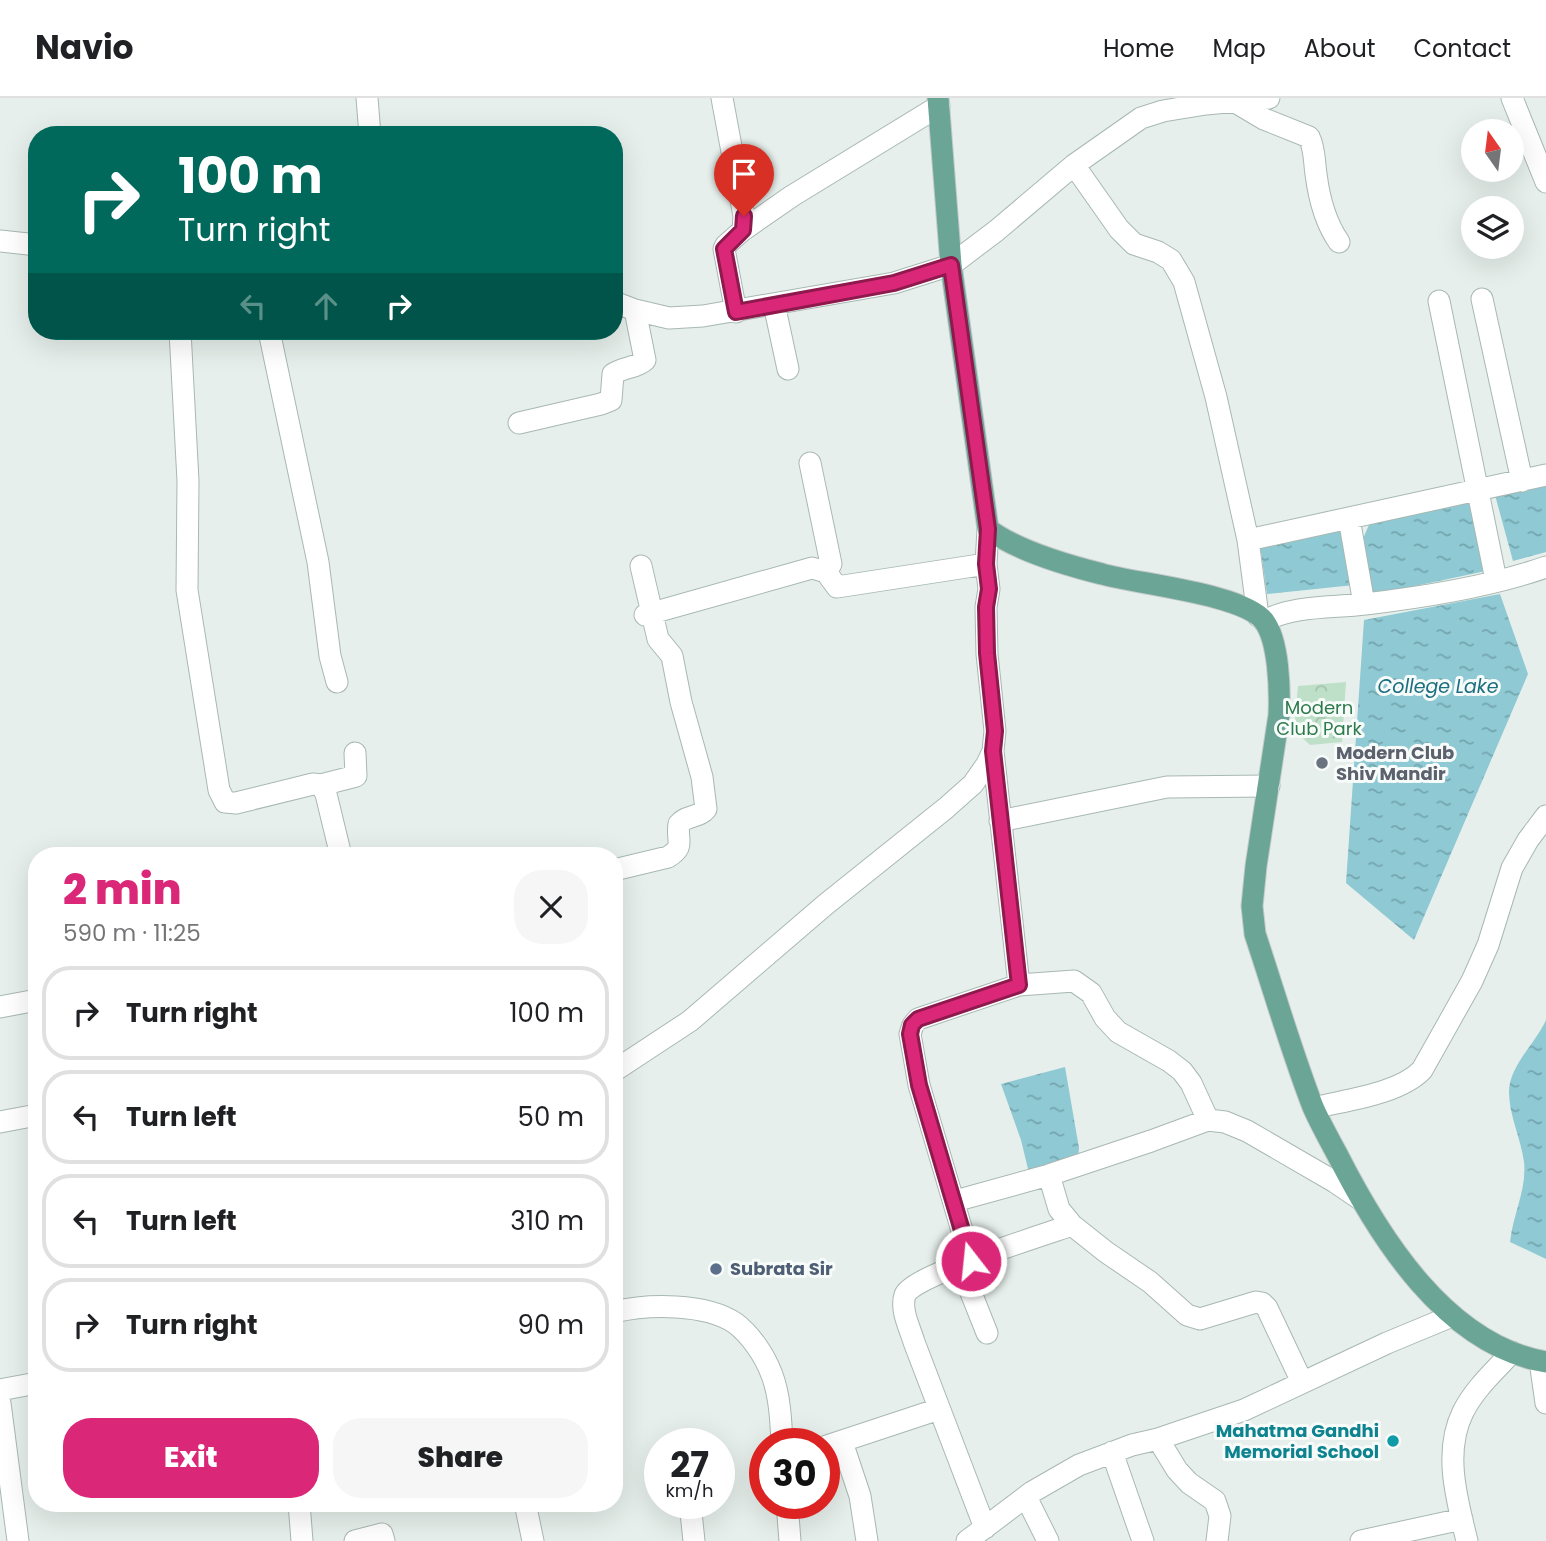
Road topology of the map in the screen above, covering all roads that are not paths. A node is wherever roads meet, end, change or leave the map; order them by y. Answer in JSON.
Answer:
{"nodes":[{"id":1,"x":367,"y":98,"type":"edge"},
{"id":2,"x":722,"y":98,"type":"edge"},
{"id":3,"x":1269,"y":98,"type":"edge"},
{"id":4,"x":1512,"y":98,"type":"edge"},
{"id":5,"x":1232,"y":99,"type":"edge"},
{"id":6,"x":939,"y":102,"type":"edge"},
{"id":7,"x":369,"y":126,"type":"edge"},
{"id":8,"x":1074,"y":165,"type":"junction"},
{"id":9,"x":1546,"y":182,"type":"edge"},
{"id":10,"x":743,"y":230,"type":"junction"},
{"id":11,"x":0,"y":241,"type":"edge"},
{"id":12,"x":1339,"y":242,"type":"dead end"},
{"id":13,"x":28,"y":244,"type":"edge"},
{"id":14,"x":951,"y":265,"type":"junction"},
{"id":15,"x":1482,"y":299,"type":"dead end"},
{"id":16,"x":1439,"y":300,"type":"dead end"},
{"id":17,"x":774,"y":304,"type":"junction"},
{"id":18,"x":623,"y":305,"type":"edge"},
{"id":19,"x":635,"y":310,"type":"junction"},
{"id":20,"x":736,"y":312,"type":"junction"},
{"id":21,"x":180,"y":340,"type":"edge"},
{"id":22,"x":271,"y":340,"type":"edge"},
{"id":23,"x":788,"y":369,"type":"dead end"},
{"id":24,"x":519,"y":423,"type":"dead end"},
{"id":25,"x":810,"y":463,"type":"dead end"},
{"id":26,"x":1546,"y":475,"type":"edge"},
{"id":27,"x":1522,"y":481,"type":"junction"},
{"id":28,"x":1476,"y":491,"type":"junction"},
{"id":29,"x":1350,"y":525,"type":"junction"},
{"id":30,"x":988,"y":529,"type":"junction"},
{"id":31,"x":1248,"y":540,"type":"junction"},
{"id":32,"x":986,"y":564,"type":"junction"},
{"id":33,"x":642,"y":566,"type":"dead end"},
{"id":34,"x":1546,"y":567,"type":"edge"},
{"id":35,"x":826,"y":572,"type":"junction"},
{"id":36,"x":1496,"y":580,"type":"junction"},
{"id":37,"x":1364,"y":604,"type":"junction"},
{"id":38,"x":648,"y":614,"type":"junction"},
{"id":39,"x":1261,"y":619,"type":"junction"},
{"id":40,"x":337,"y":682,"type":"dead end"},
{"id":41,"x":993,"y":751,"type":"junction"},
{"id":42,"x":355,"y":753,"type":"dead end"},
{"id":43,"x":321,"y":785,"type":"junction"},
{"id":44,"x":1269,"y":786,"type":"junction"},
{"id":45,"x":1546,"y":817,"type":"edge"},
{"id":46,"x":1000,"y":821,"type":"junction"},
{"id":47,"x":339,"y":847,"type":"edge"},
{"id":48,"x":623,"y":868,"type":"edge"},
{"id":49,"x":1019,"y":985,"type":"junction"},
{"id":50,"x":28,"y":1002,"type":"edge"},
{"id":51,"x":0,"y":1007,"type":"edge"},
{"id":52,"x":623,"y":1065,"type":"edge"},
{"id":53,"x":1314,"y":1108,"type":"junction"},
{"id":54,"x":28,"y":1117,"type":"edge"},
{"id":55,"x":1208,"y":1119,"type":"junction"},
{"id":56,"x":0,"y":1122,"type":"edge"},
{"id":57,"x":1049,"y":1175,"type":"junction"},
{"id":58,"x":1360,"y":1199,"type":"junction"},
{"id":59,"x":955,"y":1201,"type":"junction"},
{"id":60,"x":1072,"y":1225,"type":"junction"},
{"id":61,"x":965,"y":1263,"type":"junction"},
{"id":62,"x":623,"y":1311,"type":"edge"},
{"id":63,"x":1452,"y":1315,"type":"junction"},
{"id":64,"x":987,"y":1333,"type":"dead end"},
{"id":65,"x":1513,"y":1353,"type":"junction"},
{"id":66,"x":1543,"y":1362,"type":"edge"},
{"id":67,"x":1302,"y":1382,"type":"junction"},
{"id":68,"x":28,"y":1385,"type":"edge"},
{"id":69,"x":0,"y":1390,"type":"edge"},
{"id":70,"x":0,"y":1403,"type":"edge"},
{"id":71,"x":1546,"y":1403,"type":"edge"},
{"id":72,"x":939,"y":1409,"type":"junction"},
{"id":73,"x":781,"y":1428,"type":"edge"},
{"id":74,"x":1158,"y":1439,"type":"junction"},
{"id":75,"x":840,"y":1443,"type":"edge"},
{"id":76,"x":1112,"y":1452,"type":"junction"},
{"id":77,"x":840,"y":1458,"type":"edge"},
{"id":78,"x":1026,"y":1497,"type":"junction"},
{"id":79,"x":300,"y":1512,"type":"edge"},
{"id":80,"x":527,"y":1512,"type":"edge"},
{"id":81,"x":692,"y":1519,"type":"edge"},
{"id":82,"x":788,"y":1519,"type":"edge"},
{"id":83,"x":1462,"y":1519,"type":"junction"},
{"id":84,"x":977,"y":1537,"type":"edge"},
{"id":85,"x":18,"y":1541,"type":"edge"},
{"id":86,"x":302,"y":1541,"type":"edge"},
{"id":87,"x":355,"y":1541,"type":"edge"},
{"id":88,"x":384,"y":1541,"type":"edge"},
{"id":89,"x":533,"y":1541,"type":"edge"},
{"id":90,"x":694,"y":1541,"type":"edge"},
{"id":91,"x":790,"y":1541,"type":"edge"},
{"id":92,"x":867,"y":1541,"type":"edge"},
{"id":93,"x":1048,"y":1541,"type":"edge"},
{"id":94,"x":1143,"y":1541,"type":"edge"},
{"id":95,"x":1217,"y":1541,"type":"edge"},
{"id":96,"x":1361,"y":1541,"type":"edge"},
{"id":97,"x":1467,"y":1541,"type":"edge"}],
"edges":[{"from":1,"to":7,"type":"street"},
{"from":2,"to":10,"type":"street"},
{"from":3,"to":5,"type":"street"},
{"from":4,"to":9,"type":"street"},
{"from":5,"to":8,"type":"street"},
{"from":5,"to":12,"type":"street"},
{"from":6,"to":10,"type":"street"},
{"from":6,"to":14,"type":"main road"},
{"from":8,"to":14,"type":"street"},
{"from":8,"to":31,"type":"street"},
{"from":10,"to":20,"type":"street"},
{"from":11,"to":13,"type":"street"},
{"from":14,"to":17,"type":"street"},
{"from":14,"to":30,"type":"main road"},
{"from":15,"to":27,"type":"street"},
{"from":16,"to":28,"type":"street"},
{"from":17,"to":20,"type":"street"},
{"from":17,"to":23,"type":"street"},
{"from":18,"to":19,"type":"street"},
{"from":19,"to":20,"type":"street"},
{"from":19,"to":24,"type":"street"},
{"from":21,"to":43,"type":"street"},
{"from":22,"to":40,"type":"street"},
{"from":25,"to":35,"type":"street"},
{"from":26,"to":27,"type":"street"},
{"from":27,"to":28,"type":"street"},
{"from":28,"to":29,"type":"street"},
{"from":28,"to":36,"type":"street"},
{"from":29,"to":31,"type":"street"},
{"from":29,"to":37,"type":"street"},
{"from":30,"to":32,"type":"street"},
{"from":30,"to":39,"type":"main road"},
{"from":31,"to":39,"type":"street"},
{"from":32,"to":35,"type":"street"},
{"from":32,"to":41,"type":"street"},
{"from":33,"to":38,"type":"street"},
{"from":34,"to":36,"type":"street"},
{"from":35,"to":38,"type":"street"},
{"from":36,"to":37,"type":"street"},
{"from":37,"to":39,"type":"street"},
{"from":38,"to":48,"type":"street"},
{"from":39,"to":44,"type":"main road"},
{"from":41,"to":46,"type":"street"},
{"from":41,"to":52,"type":"street"},
{"from":42,"to":43,"type":"street"},
{"from":43,"to":47,"type":"street"},
{"from":44,"to":46,"type":"street"},
{"from":44,"to":53,"type":"main road"},
{"from":45,"to":53,"type":"street"},
{"from":46,"to":49,"type":"street"},
{"from":49,"to":55,"type":"street"},
{"from":49,"to":59,"type":"street"},
{"from":50,"to":51,"type":"street"},
{"from":53,"to":58,"type":"main road"},
{"from":54,"to":56,"type":"street"},
{"from":55,"to":57,"type":"street"},
{"from":55,"to":58,"type":"street"},
{"from":57,"to":59,"type":"street"},
{"from":57,"to":60,"type":"street"},
{"from":58,"to":63,"type":"main road"},
{"from":59,"to":61,"type":"street"},
{"from":60,"to":61,"type":"street"},
{"from":60,"to":67,"type":"street"},
{"from":61,"to":64,"type":"street"},
{"from":61,"to":72,"type":"street"},
{"from":62,"to":73,"type":"street"},
{"from":63,"to":65,"type":"main road"},
{"from":63,"to":67,"type":"street"},
{"from":65,"to":66,"type":"main road"},
{"from":65,"to":83,"type":"street"},
{"from":66,"to":71,"type":"street"},
{"from":67,"to":74,"type":"street"},
{"from":68,"to":69,"type":"street"},
{"from":70,"to":85,"type":"street"},
{"from":72,"to":75,"type":"street"},
{"from":72,"to":84,"type":"street"},
{"from":74,"to":76,"type":"street"},
{"from":74,"to":95,"type":"street"},
{"from":76,"to":78,"type":"street"},
{"from":76,"to":94,"type":"street"},
{"from":77,"to":92,"type":"street"},
{"from":78,"to":84,"type":"street"},
{"from":78,"to":93,"type":"street"},
{"from":79,"to":86,"type":"street"},
{"from":80,"to":89,"type":"street"},
{"from":81,"to":90,"type":"street"},
{"from":82,"to":91,"type":"street"},
{"from":83,"to":96,"type":"street"},
{"from":83,"to":97,"type":"street"},
{"from":87,"to":88,"type":"street"}]}
